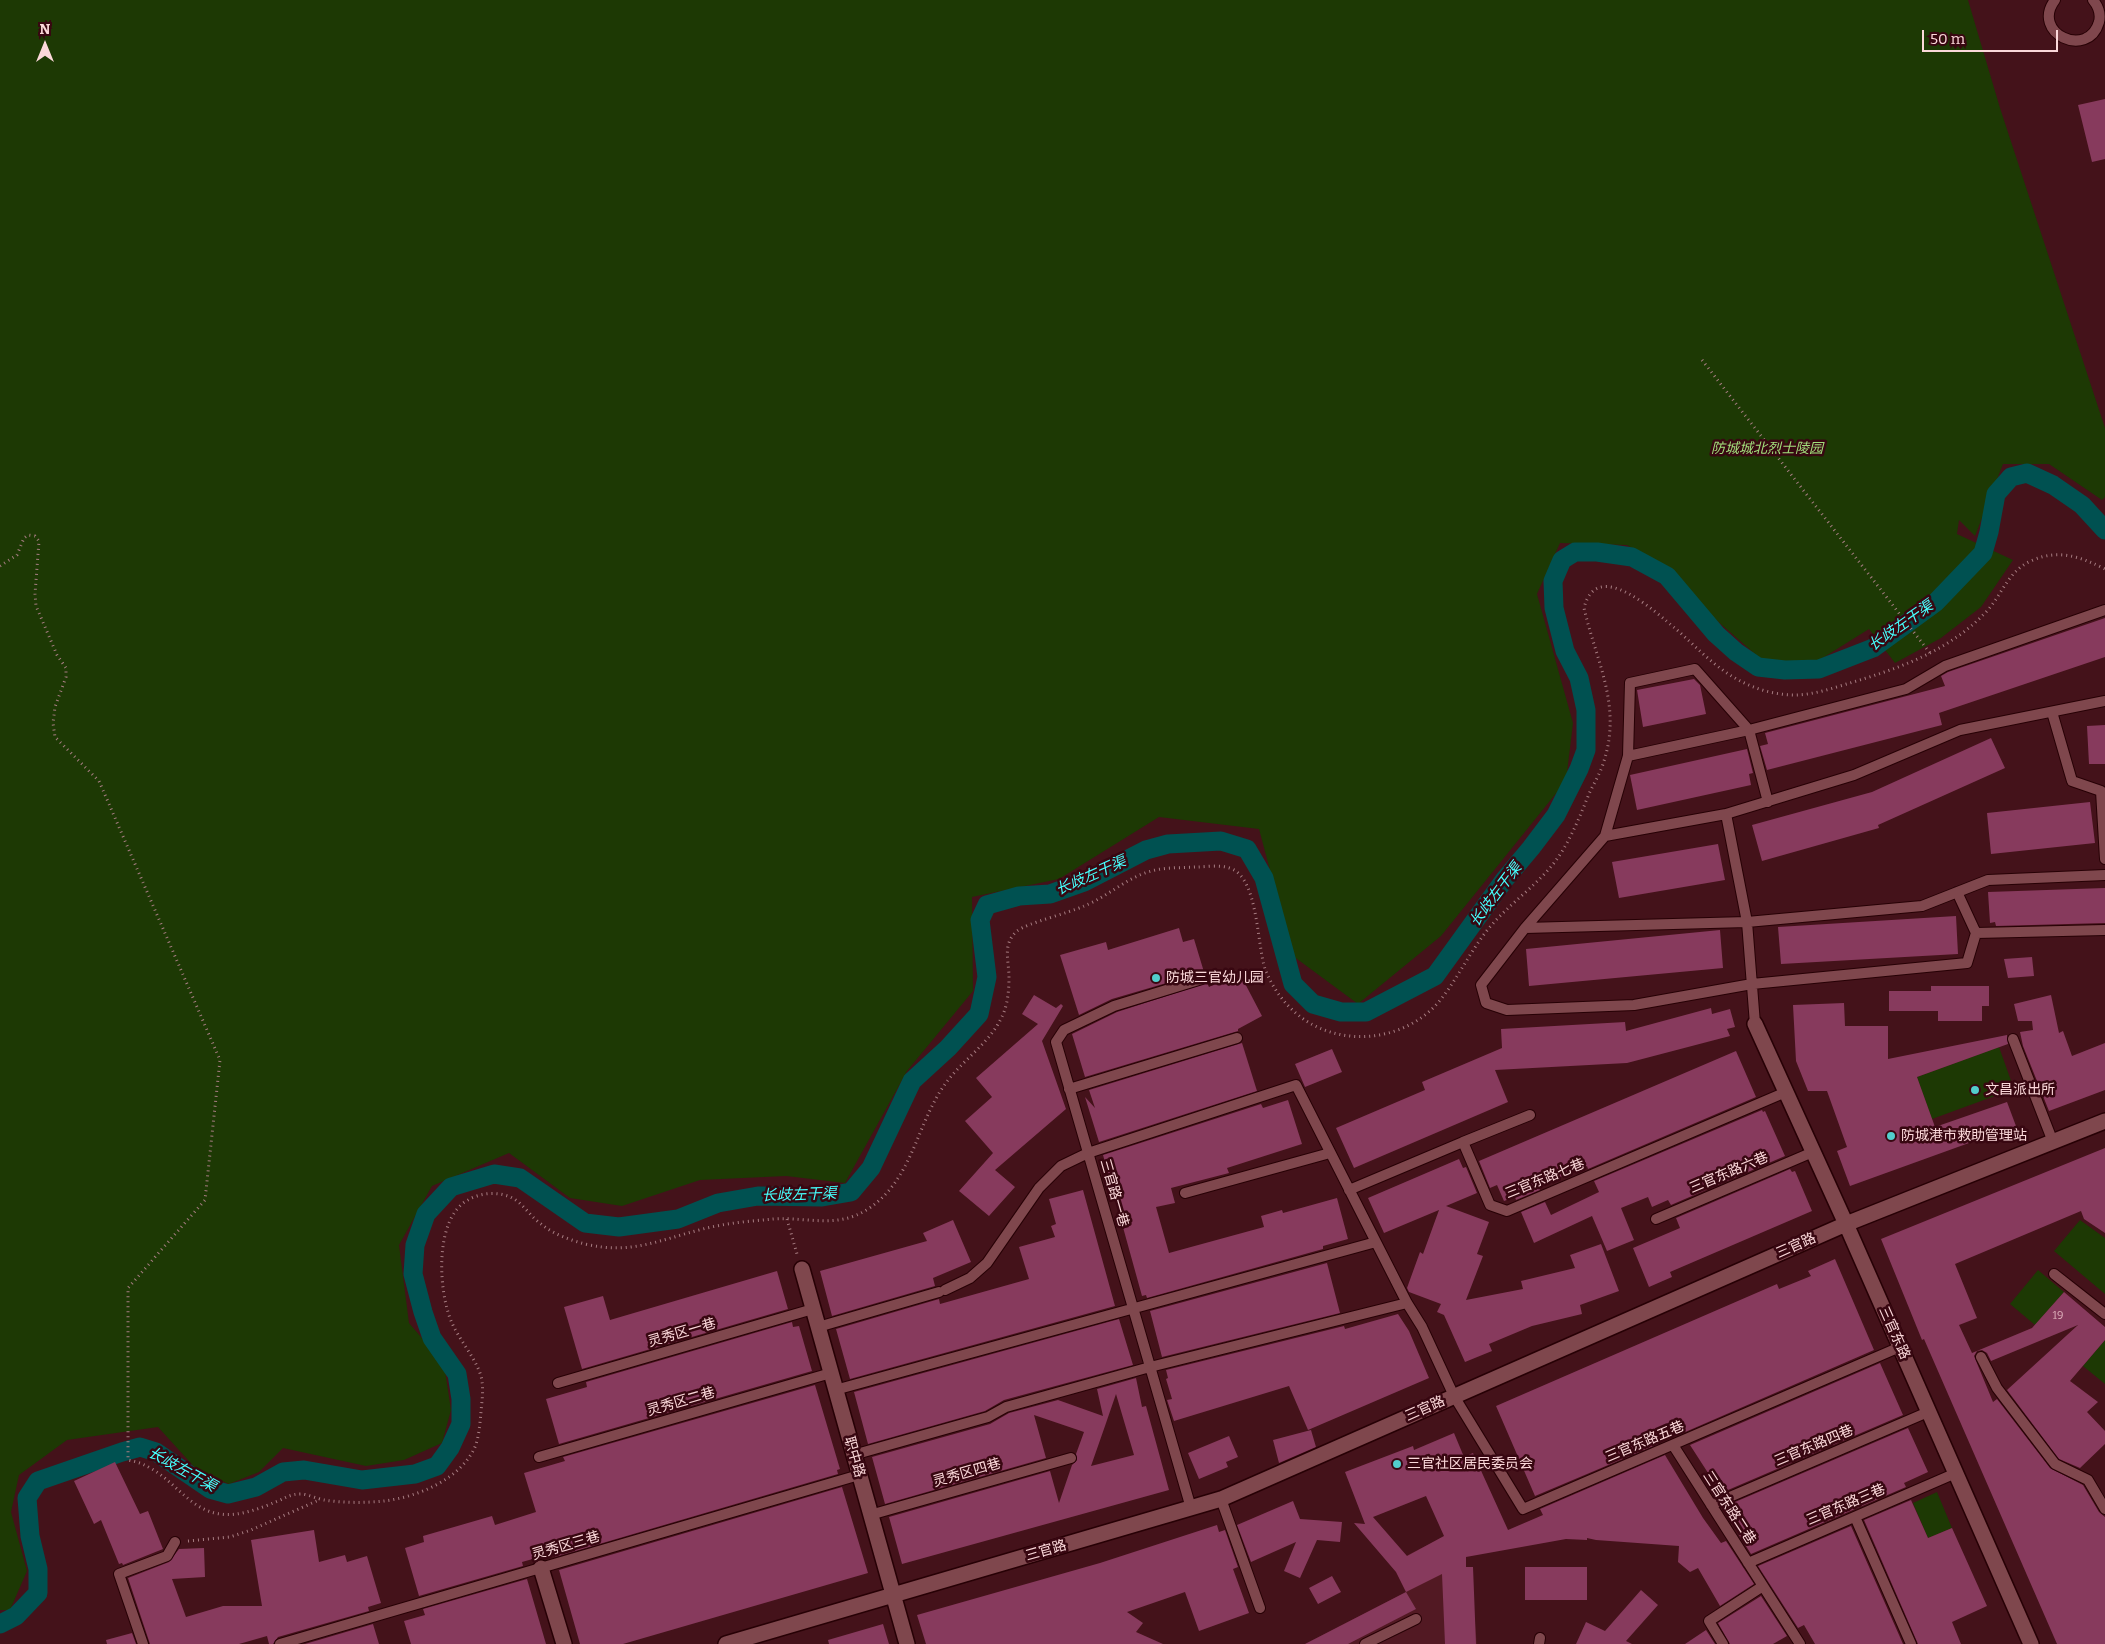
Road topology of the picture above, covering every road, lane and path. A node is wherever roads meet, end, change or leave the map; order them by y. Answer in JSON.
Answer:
{"nodes":[{"id":1,"x":2055,"y":0,"type":"edge"},
{"id":2,"x":2093,"y":0,"type":"edge"},
{"id":3,"x":1702,"y":360,"type":"dead end"},
{"id":4,"x":0,"y":566,"type":"edge"},
{"id":5,"x":2105,"y":610,"type":"edge"},
{"id":6,"x":1930,"y":654,"type":"dead end"},
{"id":7,"x":2105,"y":701,"type":"edge"},
{"id":8,"x":2052,"y":712,"type":"junction"},
{"id":9,"x":1749,"y":730,"type":"junction"},
{"id":10,"x":1628,"y":756,"type":"junction"},
{"id":11,"x":2103,"y":791,"type":"edge"},
{"id":12,"x":1768,"y":802,"type":"junction"},
{"id":13,"x":1726,"y":814,"type":"junction"},
{"id":14,"x":1605,"y":836,"type":"junction"},
{"id":15,"x":2105,"y":859,"type":"edge"},
{"id":16,"x":2105,"y":875,"type":"edge"},
{"id":17,"x":1957,"y":892,"type":"junction"},
{"id":18,"x":1747,"y":922,"type":"junction"},
{"id":19,"x":1524,"y":928,"type":"junction"},
{"id":20,"x":2105,"y":930,"type":"edge"},
{"id":21,"x":1976,"y":933,"type":"junction"},
{"id":22,"x":1202,"y":979,"type":"dead end"},
{"id":23,"x":1752,"y":984,"type":"junction"},
{"id":24,"x":1754,"y":1024,"type":"joint"},
{"id":25,"x":1237,"y":1038,"type":"dead end"},
{"id":26,"x":2013,"y":1039,"type":"dead end"},
{"id":27,"x":1069,"y":1089,"type":"junction"},
{"id":28,"x":1786,"y":1092,"type":"junction"},
{"id":29,"x":1530,"y":1114,"type":"dead end"},
{"id":30,"x":2105,"y":1122,"type":"edge"},
{"id":31,"x":1463,"y":1142,"type":"junction"},
{"id":32,"x":2053,"y":1142,"type":"junction"},
{"id":33,"x":1813,"y":1152,"type":"junction"},
{"id":34,"x":1088,"y":1153,"type":"junction"},
{"id":35,"x":1330,"y":1153,"type":"junction"},
{"id":36,"x":1349,"y":1190,"type":"junction"},
{"id":37,"x":1185,"y":1193,"type":"dead end"},
{"id":38,"x":788,"y":1219,"type":"dead end"},
{"id":39,"x":1656,"y":1219,"type":"dead end"},
{"id":40,"x":1846,"y":1224,"type":"junction"},
{"id":41,"x":1376,"y":1242,"type":"junction"},
{"id":42,"x":802,"y":1269,"type":"joint"},
{"id":43,"x":2054,"y":1274,"type":"dead end"},
{"id":44,"x":1407,"y":1304,"type":"junction"},
{"id":45,"x":1133,"y":1308,"type":"junction"},
{"id":46,"x":812,"y":1309,"type":"junction"},
{"id":47,"x":2105,"y":1314,"type":"edge"},
{"id":48,"x":818,"y":1327,"type":"junction"},
{"id":49,"x":1900,"y":1347,"type":"junction"},
{"id":50,"x":1981,"y":1357,"type":"dead end"},
{"id":51,"x":1150,"y":1367,"type":"junction"},
{"id":52,"x":831,"y":1373,"type":"junction"},
{"id":53,"x":558,"y":1382,"type":"dead end"},
{"id":54,"x":835,"y":1390,"type":"junction"},
{"id":55,"x":1454,"y":1396,"type":"junction"},
{"id":56,"x":1928,"y":1412,"type":"junction"},
{"id":57,"x":1672,"y":1445,"type":"junction"},
{"id":58,"x":853,"y":1455,"type":"junction"},
{"id":59,"x":539,"y":1457,"type":"dead end"},
{"id":60,"x":1071,"y":1458,"type":"dead end"},
{"id":61,"x":128,"y":1460,"type":"dead end"},
{"id":62,"x":1956,"y":1473,"type":"junction"},
{"id":63,"x":859,"y":1475,"type":"junction"},
{"id":64,"x":320,"y":1499,"type":"dead end"},
{"id":65,"x":1221,"y":1499,"type":"junction"},
{"id":66,"x":1711,"y":1505,"type":"junction"},
{"id":67,"x":1191,"y":1508,"type":"junction"},
{"id":68,"x":2105,"y":1509,"type":"edge"},
{"id":69,"x":870,"y":1515,"type":"junction"},
{"id":70,"x":1855,"y":1516,"type":"junction"},
{"id":71,"x":175,"y":1542,"type":"joint"},
{"id":72,"x":1748,"y":1563,"type":"junction"},
{"id":73,"x":540,"y":1568,"type":"junction"},
{"id":74,"x":1763,"y":1586,"type":"junction"},
{"id":75,"x":893,"y":1596,"type":"junction"},
{"id":76,"x":1260,"y":1608,"type":"dead end"},
{"id":77,"x":1416,"y":1618,"type":"dead end"},
{"id":78,"x":143,"y":1644,"type":"edge"},
{"id":79,"x":280,"y":1644,"type":"edge"},
{"id":80,"x":564,"y":1644,"type":"edge"},
{"id":81,"x":726,"y":1644,"type":"edge"},
{"id":82,"x":907,"y":1644,"type":"edge"},
{"id":83,"x":1365,"y":1644,"type":"edge"},
{"id":84,"x":1723,"y":1644,"type":"edge"},
{"id":85,"x":1800,"y":1644,"type":"edge"},
{"id":86,"x":1910,"y":1644,"type":"edge"},
{"id":87,"x":2031,"y":1644,"type":"edge"}],
"edges":[{"from":1,"to":2,"type":"lane"},
{"from":3,"to":6,"type":"path"},
{"from":4,"to":61,"type":"path"},
{"from":5,"to":9,"type":"lane"},
{"from":7,"to":8,"type":"lane"},
{"from":8,"to":11,"type":"lane"},
{"from":8,"to":12,"type":"lane"},
{"from":9,"to":10,"type":"lane"},
{"from":9,"to":10,"type":"lane"},
{"from":9,"to":12,"type":"lane"},
{"from":10,"to":14,"type":"lane"},
{"from":11,"to":15,"type":"lane"},
{"from":12,"to":13,"type":"lane"},
{"from":13,"to":14,"type":"lane"},
{"from":13,"to":18,"type":"lane"},
{"from":14,"to":19,"type":"lane"},
{"from":16,"to":17,"type":"lane"},
{"from":17,"to":18,"type":"lane"},
{"from":17,"to":21,"type":"lane"},
{"from":18,"to":19,"type":"lane"},
{"from":18,"to":23,"type":"lane"},
{"from":19,"to":23,"type":"lane"},
{"from":20,"to":21,"type":"lane"},
{"from":21,"to":23,"type":"lane"},
{"from":22,"to":27,"type":"lane","name":"三官路一巷"},
{"from":23,"to":24,"type":"lane"},
{"from":24,"to":28,"type":"street","name":"三官东路"},
{"from":25,"to":27,"type":"lane"},
{"from":26,"to":32,"type":"lane"},
{"from":27,"to":34,"type":"lane","name":"三官路一巷"},
{"from":28,"to":31,"type":"lane","name":"三官东路七巷"},
{"from":28,"to":33,"type":"street","name":"三官东路"},
{"from":29,"to":31,"type":"lane"},
{"from":30,"to":32,"type":"street","name":"三官路"},
{"from":31,"to":36,"type":"lane"},
{"from":32,"to":40,"type":"street","name":"三官路"},
{"from":33,"to":39,"type":"lane","name":"三官东路六巷"},
{"from":33,"to":40,"type":"street","name":"三官东路"},
{"from":34,"to":35,"type":"lane"},
{"from":34,"to":45,"type":"lane","name":"三官路一巷"},
{"from":34,"to":48,"type":"lane"},
{"from":35,"to":36,"type":"lane"},
{"from":35,"to":37,"type":"lane"},
{"from":36,"to":41,"type":"lane"},
{"from":38,"to":42,"type":"path"},
{"from":40,"to":49,"type":"street","name":"三官东路"},
{"from":40,"to":55,"type":"street","name":"三官路"},
{"from":41,"to":44,"type":"lane"},
{"from":41,"to":45,"type":"lane"},
{"from":42,"to":46,"type":"street","name":"职中路"},
{"from":43,"to":47,"type":"lane"},
{"from":44,"to":51,"type":"lane"},
{"from":44,"to":55,"type":"lane"},
{"from":45,"to":51,"type":"lane","name":"三官路一巷"},
{"from":45,"to":54,"type":"lane"},
{"from":46,"to":48,"type":"street","name":"职中路"},
{"from":46,"to":53,"type":"lane","name":"灵秀区一巷"},
{"from":48,"to":52,"type":"street","name":"职中路"},
{"from":49,"to":56,"type":"street","name":"三官东路"},
{"from":49,"to":57,"type":"lane","name":"三官东路五巷"},
{"from":50,"to":68,"type":"lane"},
{"from":51,"to":58,"type":"lane"},
{"from":51,"to":67,"type":"lane","name":"三官路一巷"},
{"from":52,"to":54,"type":"street","name":"职中路"},
{"from":52,"to":59,"type":"lane","name":"灵秀区二巷"},
{"from":54,"to":58,"type":"street","name":"职中路"},
{"from":55,"to":57,"type":"lane","name":"三官东路五巷"},
{"from":55,"to":65,"type":"street","name":"三官路"},
{"from":56,"to":62,"type":"street","name":"三官东路"},
{"from":56,"to":66,"type":"lane","name":"三官东路四巷"},
{"from":57,"to":66,"type":"lane","name":"三官东路二巷"},
{"from":58,"to":63,"type":"street","name":"职中路"},
{"from":60,"to":69,"type":"lane","name":"灵秀区四巷"},
{"from":62,"to":70,"type":"lane","name":"三官东路三巷"},
{"from":62,"to":87,"type":"street","name":"三官东路"},
{"from":63,"to":69,"type":"street","name":"职中路"},
{"from":63,"to":73,"type":"lane","name":"灵秀区三巷"},
{"from":64,"to":71,"type":"path"},
{"from":65,"to":67,"type":"street","name":"三官路"},
{"from":65,"to":76,"type":"lane"},
{"from":66,"to":72,"type":"lane","name":"三官东路二巷"},
{"from":67,"to":75,"type":"street","name":"三官路"},
{"from":69,"to":75,"type":"street","name":"职中路"},
{"from":70,"to":72,"type":"lane","name":"三官东路三巷"},
{"from":70,"to":86,"type":"lane"},
{"from":71,"to":78,"type":"lane"},
{"from":72,"to":74,"type":"lane","name":"三官东路二巷"},
{"from":73,"to":79,"type":"lane","name":"灵秀区三巷"},
{"from":73,"to":80,"type":"street"},
{"from":74,"to":84,"type":"lane"},
{"from":74,"to":85,"type":"lane","name":"三官东路二巷"},
{"from":75,"to":81,"type":"street","name":"三官路"},
{"from":75,"to":82,"type":"street","name":"职中路"},
{"from":77,"to":83,"type":"lane"}]}
